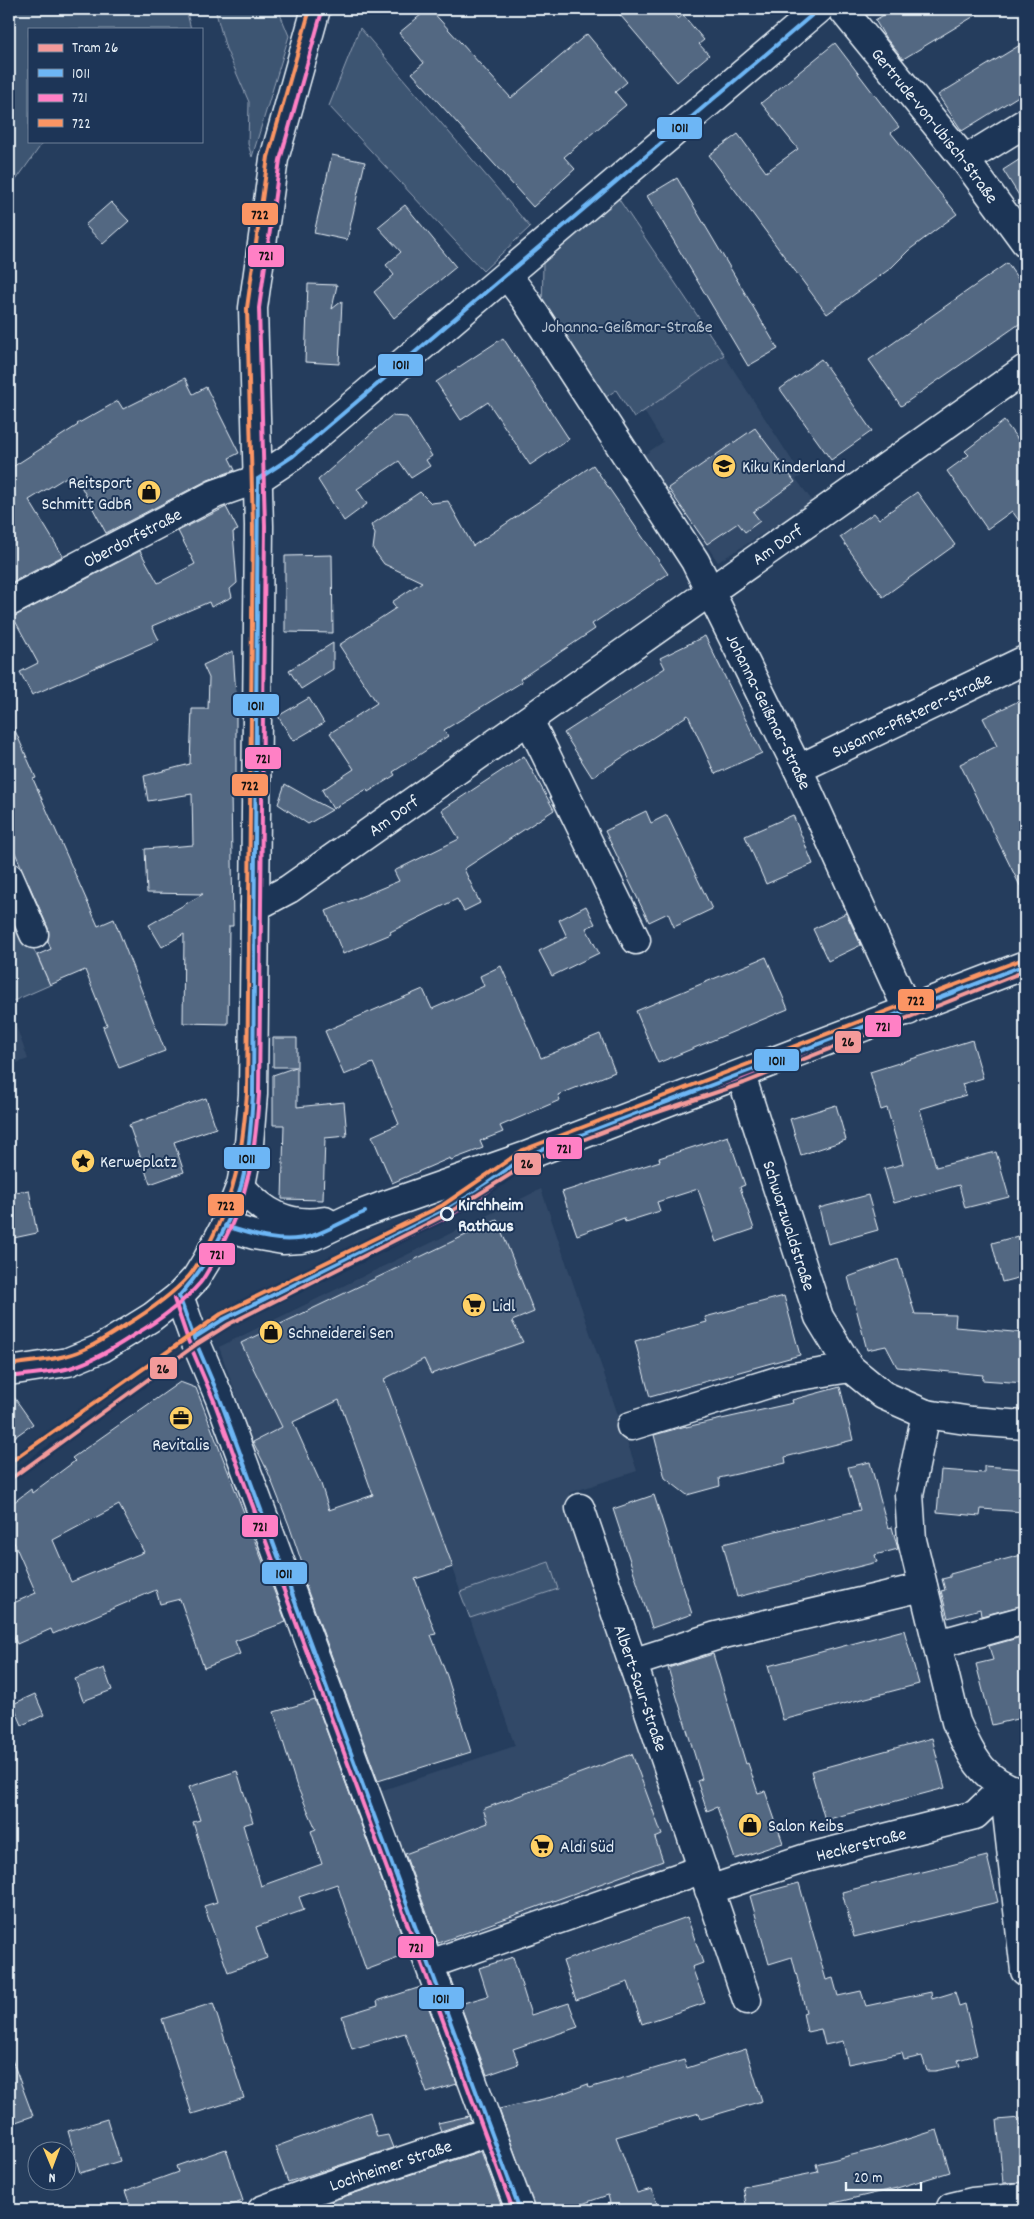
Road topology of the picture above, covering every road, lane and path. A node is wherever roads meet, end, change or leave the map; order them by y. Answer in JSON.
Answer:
{"nodes":[{"id":1,"x":316,"y":9,"type":"edge"},
{"id":2,"x":820,"y":9,"type":"edge"},
{"id":3,"x":842,"y":9,"type":"edge"},
{"id":4,"x":1025,"y":123,"type":"edge"},
{"id":5,"x":965,"y":160,"type":"junction"},
{"id":6,"x":1025,"y":242,"type":"edge"},
{"id":7,"x":507,"y":275,"type":"junction"},
{"id":8,"x":1025,"y":369,"type":"edge"},
{"id":9,"x":258,"y":480,"type":"junction"},
{"id":10,"x":711,"y":593,"type":"junction"},
{"id":11,"x":9,"y":602,"type":"edge"},
{"id":12,"x":1025,"y":660,"type":"edge"},
{"id":13,"x":530,"y":720,"type":"junction"},
{"id":14,"x":798,"y":769,"type":"junction"},
{"id":15,"x":9,"y":877,"type":"edge"},
{"id":16,"x":255,"y":907,"type":"junction"},
{"id":17,"x":34,"y":934,"type":"dead end"},
{"id":18,"x":636,"y":940,"type":"dead end"},
{"id":19,"x":1025,"y":965,"type":"edge"},
{"id":20,"x":908,"y":1011,"type":"junction"},
{"id":21,"x":741,"y":1075,"type":"junction"},
{"id":22,"x":241,"y":1187,"type":"junction"},
{"id":23,"x":351,"y":1218,"type":"junction"},
{"id":24,"x":225,"y":1226,"type":"junction"},
{"id":25,"x":180,"y":1296,"type":"junction"},
{"id":26,"x":850,"y":1368,"type":"junction"},
{"id":27,"x":9,"y":1371,"type":"edge"},
{"id":28,"x":926,"y":1414,"type":"junction"},
{"id":29,"x":1025,"y":1425,"type":"edge"},
{"id":30,"x":631,"y":1426,"type":"dead end"},
{"id":31,"x":580,"y":1508,"type":"dead end"},
{"id":32,"x":923,"y":1587,"type":"junction"},
{"id":33,"x":1025,"y":1620,"type":"edge"},
{"id":34,"x":938,"y":1644,"type":"junction"},
{"id":35,"x":632,"y":1663,"type":"junction"},
{"id":36,"x":1014,"y":1791,"type":"edge"},
{"id":37,"x":706,"y":1879,"type":"junction"},
{"id":38,"x":430,"y":1964,"type":"junction"},
{"id":39,"x":1025,"y":1971,"type":"edge"},
{"id":40,"x":747,"y":2000,"type":"dead end"},
{"id":41,"x":491,"y":2131,"type":"junction"},
{"id":42,"x":1025,"y":2197,"type":"edge"},
{"id":43,"x":313,"y":2201,"type":"edge"},
{"id":44,"x":947,"y":2209,"type":"edge"},
{"id":45,"x":262,"y":2210,"type":"edge"},
{"id":46,"x":520,"y":2210,"type":"edge"}],
"edges":[{"from":1,"to":9,"type":"street"},
{"from":2,"to":7,"type":"street","name":"Oberdorfstraße"},
{"from":3,"to":5,"type":"street","name":"Gertrude-von-Ubisch-Straße"},
{"from":4,"to":5,"type":"street"},
{"from":5,"to":6,"type":"street","name":"Gertrude-von-Ubisch-Straße"},
{"from":7,"to":9,"type":"street","name":"Oberdorfstraße"},
{"from":7,"to":10,"type":"street","name":"Johanna-Geißmar-Straße"},
{"from":8,"to":10,"type":"street","name":"Am Dorf"},
{"from":9,"to":11,"type":"street","name":"Oberdorfstraße"},
{"from":9,"to":16,"type":"street"},
{"from":10,"to":13,"type":"street","name":"Am Dorf"},
{"from":10,"to":14,"type":"street","name":"Johanna-Geißmar-Straße"},
{"from":12,"to":14,"type":"street","name":"Susanne-Pfisterer-Straße"},
{"from":13,"to":16,"type":"street","name":"Am Dorf"},
{"from":13,"to":18,"type":"street"},
{"from":14,"to":20,"type":"street","name":"Johanna-Geißmar-Straße"},
{"from":15,"to":17,"type":"street"},
{"from":16,"to":22,"type":"street"},
{"from":19,"to":20,"type":"street"},
{"from":20,"to":21,"type":"street"},
{"from":21,"to":23,"type":"street"},
{"from":21,"to":26,"type":"street","name":"Schwarzwaldstraße"},
{"from":22,"to":23,"type":"street"},
{"from":22,"to":24,"type":"street"},
{"from":23,"to":24,"type":"street"},
{"from":24,"to":25,"type":"street"},
{"from":25,"to":27,"type":"street"},
{"from":25,"to":38,"type":"street"},
{"from":26,"to":28,"type":"street","name":"Schwarzwaldstraße"},
{"from":26,"to":30,"type":"street"},
{"from":28,"to":29,"type":"street","name":"Schwarzwaldstraße"},
{"from":28,"to":32,"type":"street"},
{"from":31,"to":35,"type":"street","name":"Albert-Saur-Straße"},
{"from":32,"to":34,"type":"street"},
{"from":32,"to":35,"type":"street"},
{"from":33,"to":34,"type":"street"},
{"from":34,"to":36,"type":"street"},
{"from":35,"to":37,"type":"street","name":"Albert-Saur-Straße"},
{"from":36,"to":37,"type":"street","name":"Heckerstraße"},
{"from":36,"to":39,"type":"street"},
{"from":37,"to":38,"type":"street"},
{"from":37,"to":40,"type":"street","name":"Albert-Saur-Straße"},
{"from":38,"to":41,"type":"street"},
{"from":41,"to":43,"type":"street","name":"Lochheimer Straße"},
{"from":41,"to":46,"type":"street"},
{"from":42,"to":44,"type":"street"},
{"from":43,"to":45,"type":"street","name":"Lochheimer Straße"}]}
